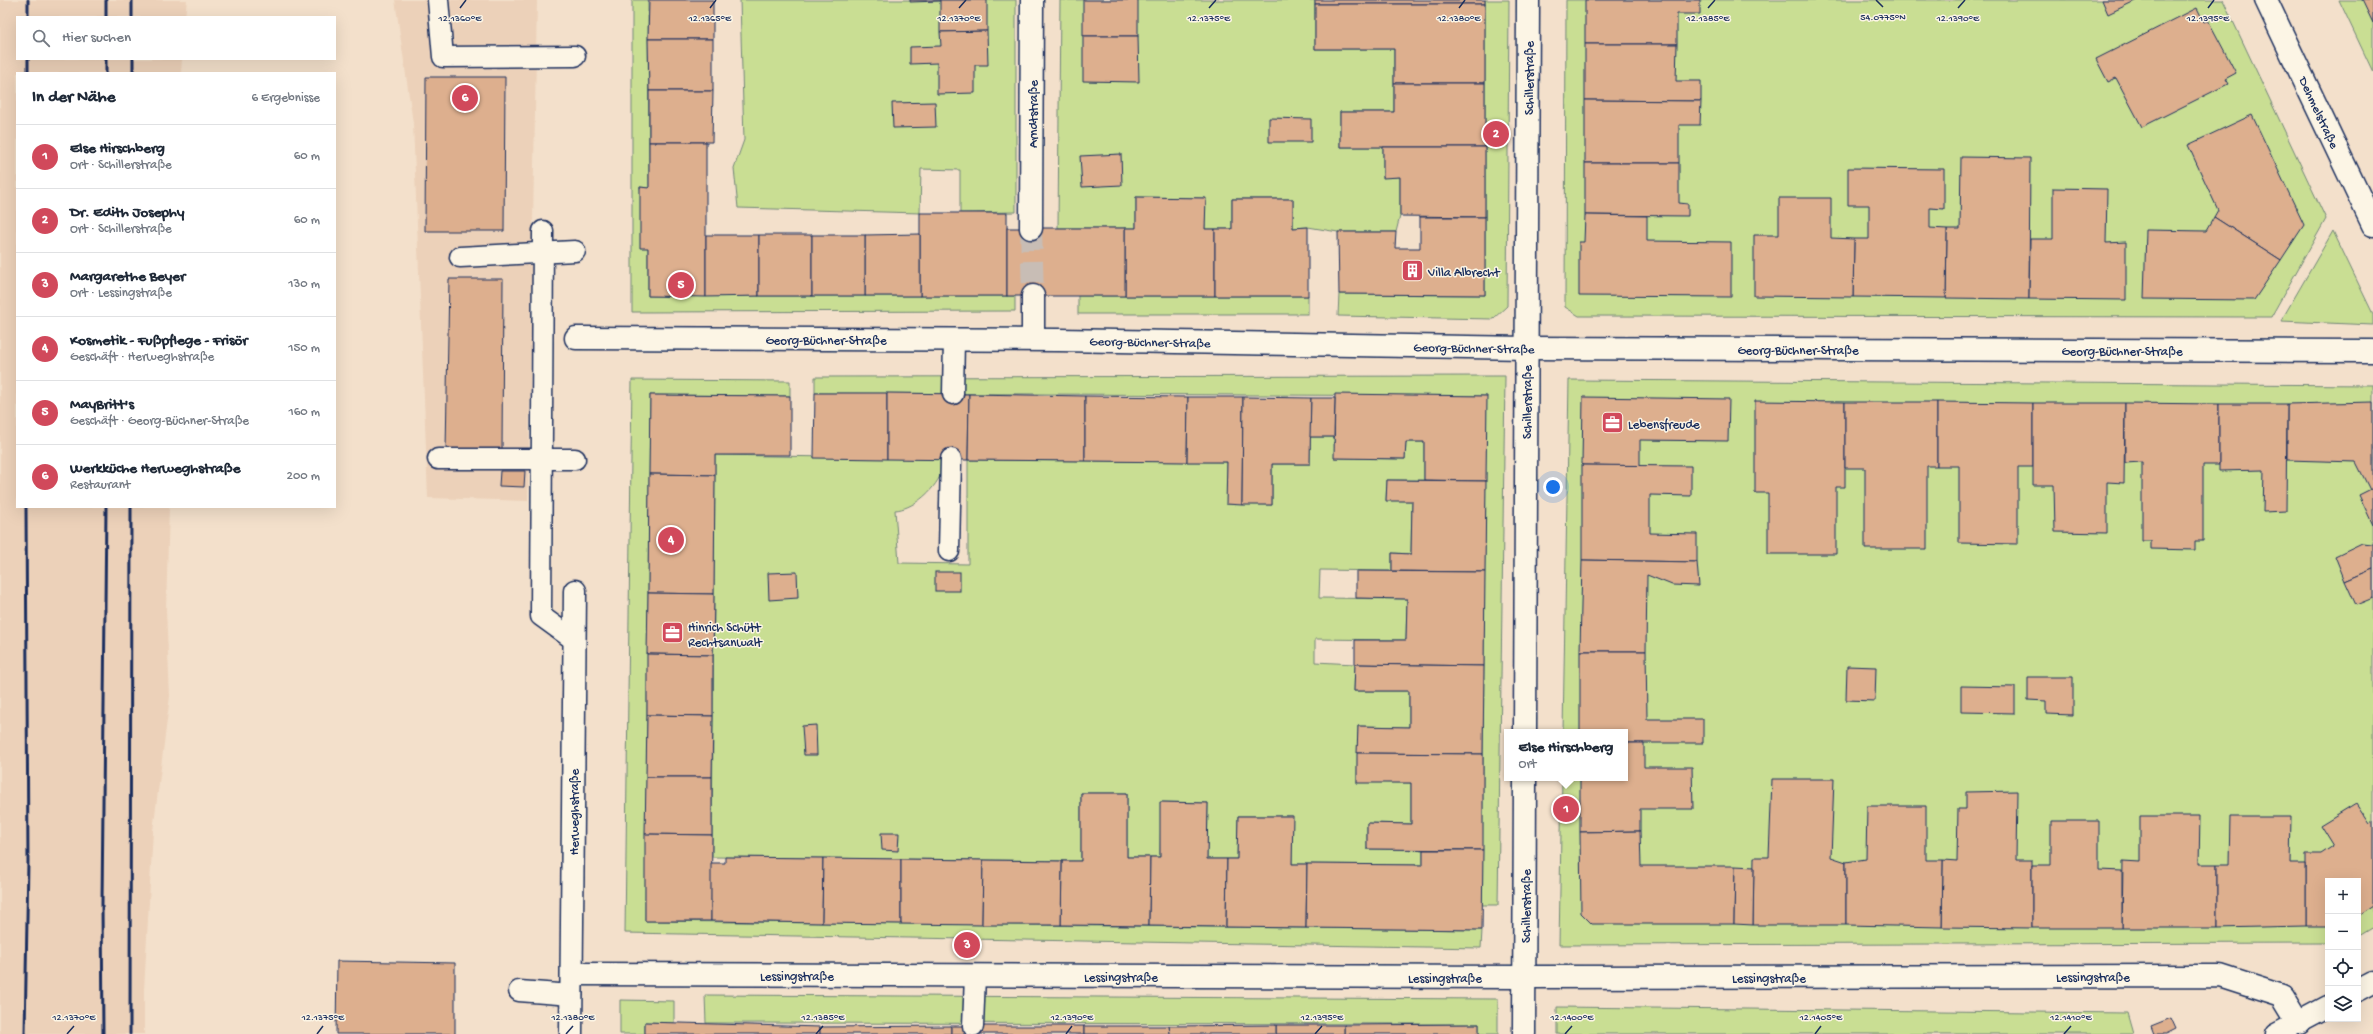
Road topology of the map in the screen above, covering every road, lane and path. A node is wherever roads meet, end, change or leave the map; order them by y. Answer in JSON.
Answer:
{"nodes":[{"id":1,"x":438,"y":0,"type":"edge"},
{"id":2,"x":1032,"y":0,"type":"edge"},
{"id":3,"x":1528,"y":0,"type":"edge"},
{"id":4,"x":2266,"y":0,"type":"edge"},
{"id":5,"x":575,"y":56,"type":"dead end"},
{"id":6,"x":2373,"y":225,"type":"edge"},
{"id":7,"x":1031,"y":228,"type":"tunnel mouth"},
{"id":8,"x":543,"y":231,"type":"dead end"},
{"id":9,"x":575,"y":251,"type":"dead end"},
{"id":10,"x":543,"y":253,"type":"junction"},
{"id":11,"x":460,"y":256,"type":"dead end"},
{"id":12,"x":1033,"y":296,"type":"tunnel mouth"},
{"id":13,"x":576,"y":338,"type":"dead end"},
{"id":14,"x":954,"y":339,"type":"junction"},
{"id":15,"x":1033,"y":340,"type":"junction"},
{"id":16,"x":1526,"y":348,"type":"junction"},
{"id":17,"x":2373,"y":352,"type":"edge"},
{"id":18,"x":953,"y":394,"type":"dead end"},
{"id":19,"x":438,"y":459,"type":"dead end"},
{"id":20,"x":541,"y":459,"type":"junction"},
{"id":21,"x":575,"y":459,"type":"dead end"},
{"id":22,"x":951,"y":459,"type":"dead end"},
{"id":23,"x":948,"y":551,"type":"dead end"},
{"id":24,"x":575,"y":591,"type":"dead end"},
{"id":25,"x":574,"y":640,"type":"junction"},
{"id":26,"x":1525,"y":729,"type":"edge"},
{"id":27,"x":1525,"y":781,"type":"edge"},
{"id":28,"x":975,"y":976,"type":"junction"},
{"id":29,"x":1524,"y":977,"type":"junction"},
{"id":30,"x":2373,"y":982,"type":"edge"},
{"id":31,"x":572,"y":985,"type":"junction"},
{"id":32,"x":2361,"y":988,"type":"edge"},
{"id":33,"x":519,"y":991,"type":"dead end"},
{"id":34,"x":2325,"y":1010,"type":"edge"},
{"id":35,"x":973,"y":1026,"type":"dead end"},
{"id":36,"x":2302,"y":1029,"type":"edge"},
{"id":37,"x":571,"y":1034,"type":"edge"},
{"id":38,"x":1524,"y":1034,"type":"edge"},
{"id":39,"x":2277,"y":1034,"type":"edge"}],
"edges":[{"from":1,"to":5,"type":"lane"},
{"from":2,"to":7,"type":"street","name":"Arndtstraße"},
{"from":3,"to":16,"type":"street","name":"Schillerstraße"},
{"from":4,"to":6,"type":"street","name":"Dehmelstraße"},
{"from":8,"to":10,"type":"lane"},
{"from":9,"to":10,"type":"lane"},
{"from":10,"to":11,"type":"lane"},
{"from":10,"to":20,"type":"lane"},
{"from":12,"to":15,"type":"street"},
{"from":13,"to":14,"type":"street","name":"Georg-Büchner-Straße"},
{"from":14,"to":15,"type":"street","name":"Georg-Büchner-Straße"},
{"from":14,"to":18,"type":"lane"},
{"from":15,"to":16,"type":"street","name":"Georg-Büchner-Straße"},
{"from":16,"to":17,"type":"street","name":"Georg-Büchner-Straße"},
{"from":16,"to":26,"type":"street","name":"Schillerstraße"},
{"from":19,"to":20,"type":"lane"},
{"from":20,"to":21,"type":"lane"},
{"from":20,"to":25,"type":"lane"},
{"from":22,"to":23,"type":"lane"},
{"from":24,"to":25,"type":"street","name":"Herweghstraße"},
{"from":25,"to":31,"type":"street","name":"Herweghstraße"},
{"from":27,"to":29,"type":"street","name":"Schillerstraße"},
{"from":28,"to":29,"type":"street","name":"Lessingstraße"},
{"from":28,"to":31,"type":"street","name":"Lessingstraße"},
{"from":28,"to":35,"type":"lane"},
{"from":29,"to":36,"type":"street","name":"Lessingstraße"},
{"from":29,"to":38,"type":"street","name":"Schillerstraße"},
{"from":30,"to":32,"type":"street"},
{"from":31,"to":33,"type":"lane"},
{"from":31,"to":37,"type":"street","name":"Herweghstraße"},
{"from":34,"to":36,"type":"street"},
{"from":36,"to":39,"type":"street"}]}
